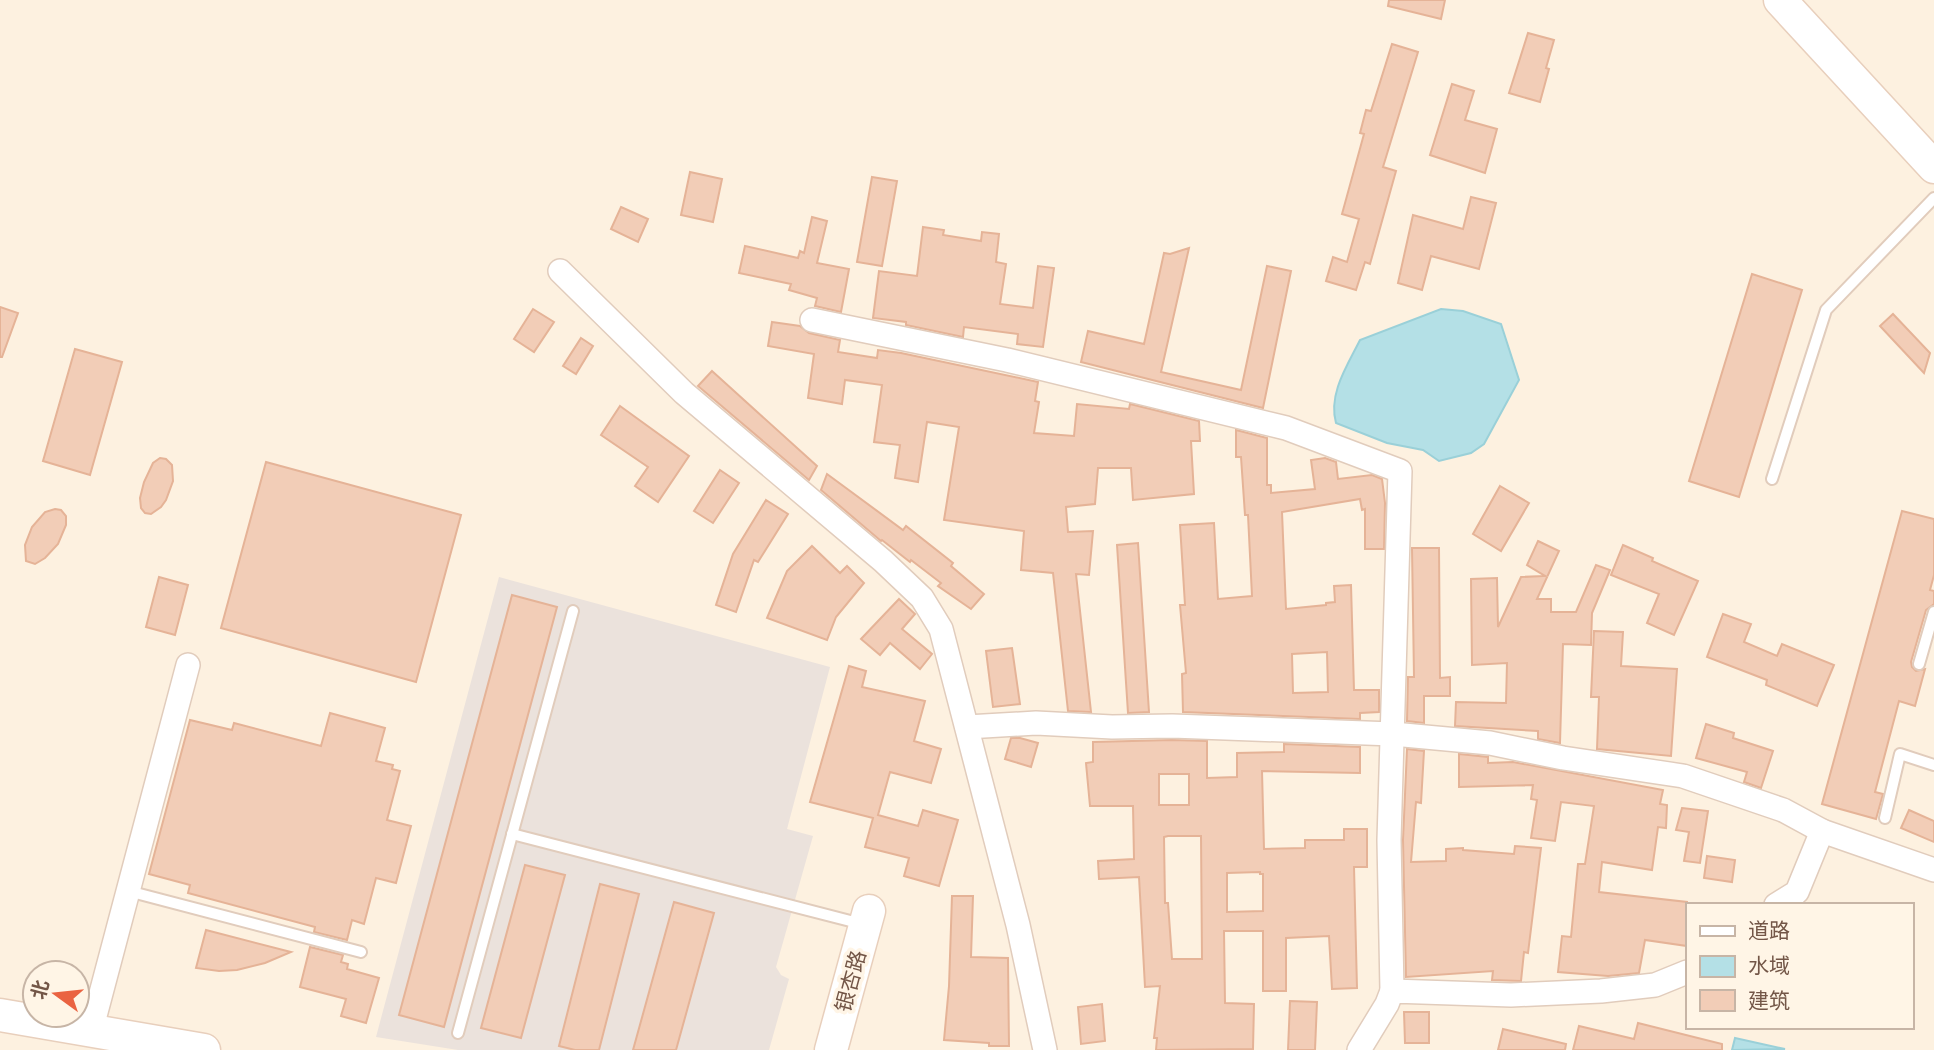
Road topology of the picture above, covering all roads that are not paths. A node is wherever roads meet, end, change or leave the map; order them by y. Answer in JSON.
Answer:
{"nodes":[{"id":1,"x":1780,"y":0,"type":"edge"},
{"id":2,"x":1934,"y":167,"type":"edge"},
{"id":3,"x":1934,"y":198,"type":"edge"},
{"id":4,"x":560,"y":271,"type":"dead end"},
{"id":5,"x":812,"y":320,"type":"dead end"},
{"id":6,"x":1772,"y":479,"type":"dead end"},
{"id":7,"x":573,"y":611,"type":"dead end"},
{"id":8,"x":1934,"y":612,"type":"edge"},
{"id":9,"x":1919,"y":664,"type":"dead end"},
{"id":10,"x":188,"y":665,"type":"dead end"},
{"id":11,"x":967,"y":727,"type":"junction"},
{"id":12,"x":1393,"y":734,"type":"junction"},
{"id":13,"x":1934,"y":765,"type":"edge"},
{"id":14,"x":1885,"y":818,"type":"dead end"},
{"id":15,"x":1822,"y":831,"type":"junction"},
{"id":16,"x":512,"y":834,"type":"junction"},
{"id":17,"x":1934,"y":870,"type":"edge"},
{"id":18,"x":128,"y":891,"type":"junction"},
{"id":19,"x":1779,"y":903,"type":"edge"},
{"id":20,"x":867,"y":918,"type":"joint"},
{"id":21,"x":361,"y":952,"type":"dead end"},
{"id":22,"x":1686,"y":972,"type":"edge"},
{"id":23,"x":1392,"y":991,"type":"junction"},
{"id":24,"x":0,"y":1015,"type":"edge"},
{"id":25,"x":91,"y":1031,"type":"junction"},
{"id":26,"x":458,"y":1033,"type":"dead end"},
{"id":27,"x":204,"y":1050,"type":"edge"},
{"id":28,"x":831,"y":1050,"type":"edge"},
{"id":29,"x":1045,"y":1050,"type":"edge"},
{"id":30,"x":1359,"y":1050,"type":"edge"}],
"edges":[{"from":1,"to":2,"type":"street"},
{"from":3,"to":6,"type":"lane"},
{"from":4,"to":11,"type":"street"},
{"from":5,"to":12,"type":"street"},
{"from":7,"to":16,"type":"lane"},
{"from":8,"to":9,"type":"lane"},
{"from":10,"to":18,"type":"street"},
{"from":11,"to":12,"type":"street"},
{"from":11,"to":29,"type":"street"},
{"from":12,"to":15,"type":"street"},
{"from":12,"to":23,"type":"street"},
{"from":13,"to":14,"type":"lane"},
{"from":15,"to":17,"type":"street"},
{"from":15,"to":19,"type":"street"},
{"from":16,"to":20,"type":"lane"},
{"from":16,"to":26,"type":"lane"},
{"from":18,"to":21,"type":"lane"},
{"from":18,"to":25,"type":"street"},
{"from":20,"to":28,"type":"street","name":"银杏路"},
{"from":22,"to":23,"type":"street"},
{"from":23,"to":30,"type":"street"},
{"from":24,"to":25,"type":"street"},
{"from":25,"to":27,"type":"street"}]}
